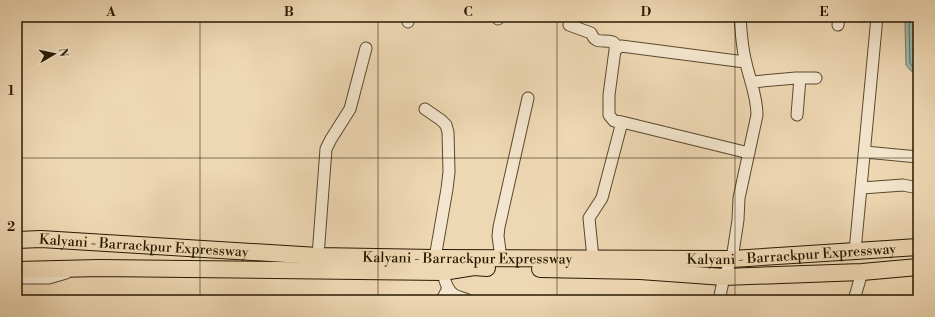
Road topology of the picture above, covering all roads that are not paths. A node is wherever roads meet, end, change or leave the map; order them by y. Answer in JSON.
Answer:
{"nodes":[{"id":1,"x":740,"y":17,"type":"edge"},
{"id":2,"x":878,"y":17,"type":"edge"},
{"id":3,"x":569,"y":25,"type":"dead end"},
{"id":4,"x":366,"y":48,"type":"dead end"},
{"id":5,"x":615,"y":50,"type":"junction"},
{"id":6,"x":745,"y":62,"type":"junction"},
{"id":7,"x":800,"y":78,"type":"junction"},
{"id":8,"x":816,"y":78,"type":"dead end"},
{"id":9,"x":752,"y":82,"type":"junction"},
{"id":10,"x":528,"y":98,"type":"dead end"},
{"id":11,"x":425,"y":109,"type":"dead end"},
{"id":12,"x":797,"y":115,"type":"dead end"},
{"id":13,"x":622,"y":122,"type":"junction"},
{"id":14,"x":865,"y":152,"type":"junction"},
{"id":15,"x":749,"y":153,"type":"junction"},
{"id":16,"x":918,"y":157,"type":"edge"},
{"id":17,"x":862,"y":188,"type":"junction"},
{"id":18,"x":918,"y":188,"type":"edge"},
{"id":19,"x":17,"y":232,"type":"edge"},
{"id":20,"x":17,"y":240,"type":"edge"},
{"id":21,"x":73,"y":241,"type":"junction"},
{"id":22,"x":918,"y":247,"type":"edge"},
{"id":23,"x":855,"y":251,"type":"junction"},
{"id":24,"x":318,"y":256,"type":"junction"},
{"id":25,"x":501,"y":258,"type":"junction"},
{"id":26,"x":593,"y":258,"type":"junction"},
{"id":27,"x":732,"y":259,"type":"junction"},
{"id":28,"x":441,"y":262,"type":"junction"},
{"id":29,"x":918,"y":267,"type":"edge"},
{"id":30,"x":80,"y":269,"type":"junction"},
{"id":31,"x":17,"y":270,"type":"edge"},
{"id":32,"x":862,"y":272,"type":"junction"},
{"id":33,"x":724,"y":277,"type":"junction"},
{"id":34,"x":17,"y":278,"type":"edge"},
{"id":35,"x":448,"y":288,"type":"junction"},
{"id":36,"x":442,"y":300,"type":"edge"},
{"id":37,"x":468,"y":300,"type":"edge"},
{"id":38,"x":719,"y":300,"type":"edge"},
{"id":39,"x":854,"y":300,"type":"edge"}],
"edges":[{"from":1,"to":6,"type":"street"},
{"from":2,"to":14,"type":"street"},
{"from":3,"to":5,"type":"street"},
{"from":4,"to":24,"type":"street"},
{"from":5,"to":6,"type":"street"},
{"from":5,"to":13,"type":"street"},
{"from":6,"to":9,"type":"street"},
{"from":7,"to":8,"type":"street"},
{"from":7,"to":9,"type":"street"},
{"from":7,"to":12,"type":"street"},
{"from":9,"to":15,"type":"street"},
{"from":10,"to":25,"type":"street"},
{"from":11,"to":28,"type":"street"},
{"from":13,"to":15,"type":"street"},
{"from":13,"to":26,"type":"street"},
{"from":14,"to":16,"type":"street"},
{"from":14,"to":17,"type":"street"},
{"from":15,"to":27,"type":"street"},
{"from":17,"to":18,"type":"street"},
{"from":17,"to":23,"type":"street"},
{"from":19,"to":21,"type":"street"},
{"from":20,"to":21,"type":"highway","name":"Kalyani - Barrackpur Expressway"},
{"from":21,"to":24,"type":"highway","name":"Kalyani - Barrackpur Expressway"},
{"from":22,"to":23,"type":"highway","name":"Kalyani - Barrackpur Expressway"},
{"from":23,"to":27,"type":"highway","name":"Kalyani - Barrackpur Expressway"},
{"from":24,"to":28,"type":"highway","name":"Kalyani - Barrackpur Expressway"},
{"from":25,"to":26,"type":"highway","name":"Kalyani - Barrackpur Expressway"},
{"from":25,"to":28,"type":"highway","name":"Kalyani - Barrackpur Expressway"},
{"from":26,"to":27,"type":"highway","name":"Kalyani - Barrackpur Expressway"},
{"from":27,"to":33,"type":"street"},
{"from":28,"to":30,"type":"highway"},
{"from":28,"to":33,"type":"highway"},
{"from":28,"to":35,"type":"street"},
{"from":29,"to":32,"type":"highway"},
{"from":30,"to":31,"type":"highway"},
{"from":30,"to":34,"type":"street"},
{"from":32,"to":33,"type":"highway"},
{"from":32,"to":39,"type":"street"},
{"from":33,"to":38,"type":"street"},
{"from":35,"to":36,"type":"street"},
{"from":35,"to":37,"type":"street"}]}
